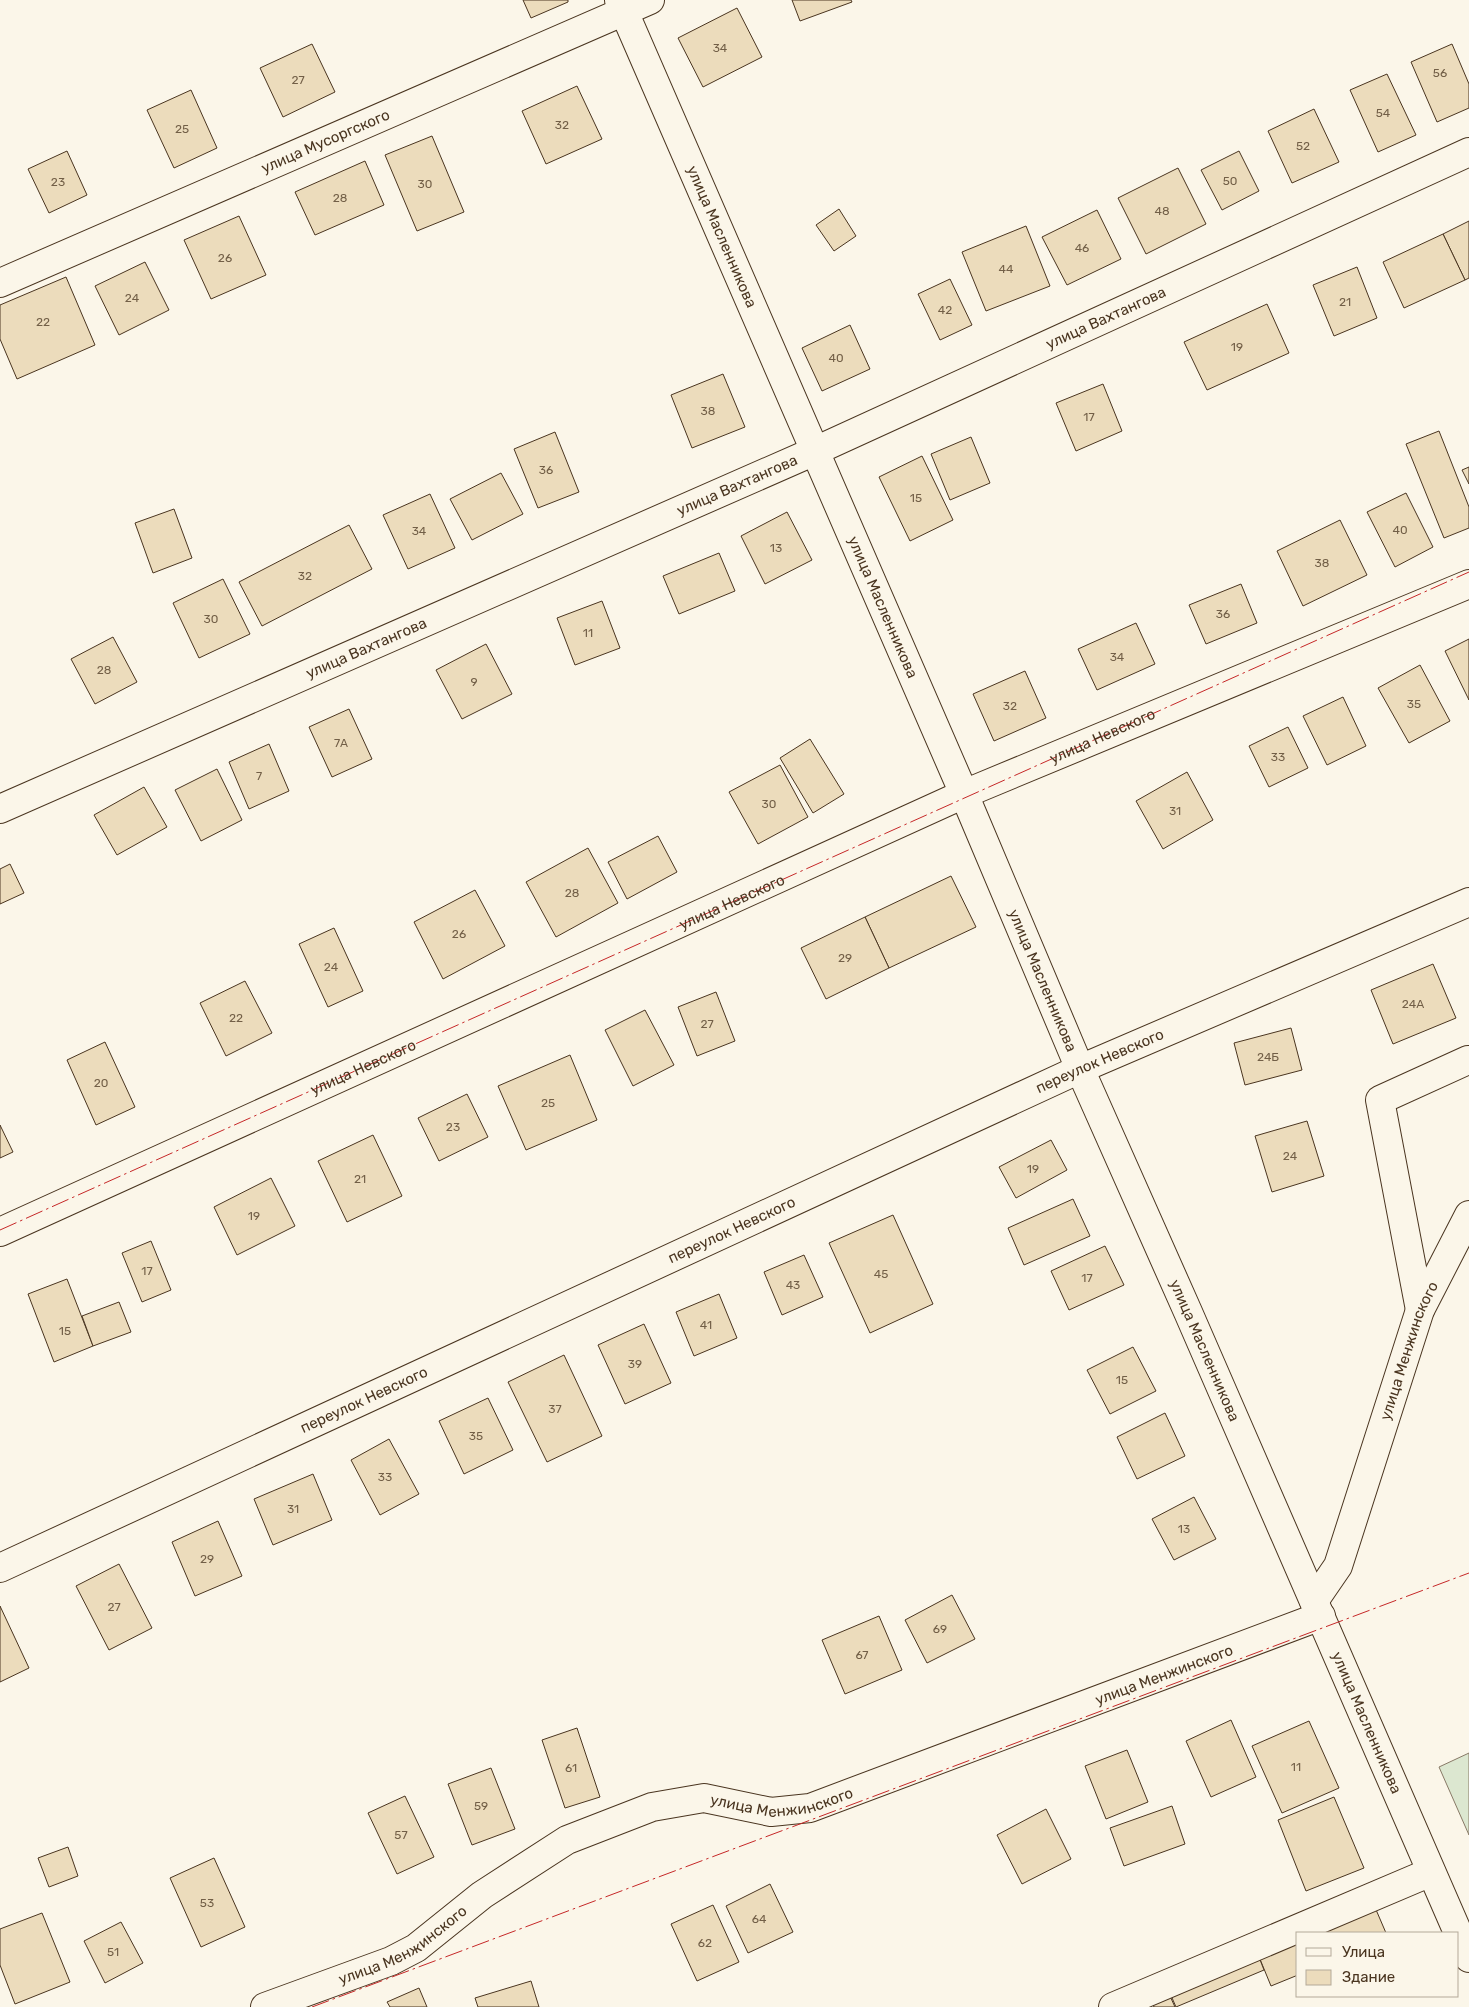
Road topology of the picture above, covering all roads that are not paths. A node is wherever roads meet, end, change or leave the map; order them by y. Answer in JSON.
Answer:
{"nodes":[{"id":1,"x":650,"y":0,"type":"edge"},
{"id":2,"x":621,"y":6,"type":"edge"},
{"id":3,"x":1469,"y":152,"type":"edge"},
{"id":4,"x":0,"y":283,"type":"edge"},
{"id":5,"x":815,"y":451,"type":"junction"},
{"id":6,"x":1469,"y":584,"type":"edge"},
{"id":7,"x":964,"y":794,"type":"junction"},
{"id":8,"x":0,"y":809,"type":"edge"},
{"id":9,"x":1469,"y":902,"type":"edge"},
{"id":10,"x":1468,"y":1060,"type":"dead end"},
{"id":11,"x":1080,"y":1069,"type":"junction"},
{"id":12,"x":1469,"y":1215,"type":"edge"},
{"id":13,"x":0,"y":1232,"type":"edge"},
{"id":14,"x":1420,"y":1310,"type":"junction"},
{"id":15,"x":0,"y":1568,"type":"edge"},
{"id":16,"x":1317,"y":1609,"type":"junction"},
{"id":17,"x":1431,"y":1872,"type":"junction"},
{"id":18,"x":1458,"y":1932,"type":"edge"},
{"id":19,"x":1459,"y":1935,"type":"edge"},
{"id":20,"x":1469,"y":1958,"type":"edge"},
{"id":21,"x":265,"y":2007,"type":"edge"},
{"id":22,"x":1113,"y":2007,"type":"edge"}],
"edges":[{"from":1,"to":2,"type":"street","name":"улица Мусоргского"},
{"from":2,"to":4,"type":"street","name":"улица Мусоргского"},
{"from":2,"to":5,"type":"street","name":"улица Масленникова"},
{"from":3,"to":5,"type":"street","name":"улица Вахтангова"},
{"from":5,"to":7,"type":"street","name":"улица Масленникова"},
{"from":5,"to":8,"type":"street","name":"улица Вахтангова"},
{"from":6,"to":7,"type":"street","name":"улица Невского"},
{"from":7,"to":11,"type":"street","name":"улица Масленникова"},
{"from":7,"to":13,"type":"street","name":"улица Невского"},
{"from":9,"to":11,"type":"street","name":"переулок Невского"},
{"from":10,"to":14,"type":"street"},
{"from":11,"to":15,"type":"street","name":"переулок Невского"},
{"from":11,"to":16,"type":"street","name":"улица Масленникова"},
{"from":12,"to":14,"type":"street","name":"улица Менжинского"},
{"from":14,"to":16,"type":"street","name":"улица Менжинского"},
{"from":16,"to":17,"type":"street","name":"улица Масленникова"},
{"from":16,"to":21,"type":"street","name":"улица Менжинского"},
{"from":17,"to":18,"type":"street","name":"улица Масленникова"},
{"from":17,"to":22,"type":"street"},
{"from":19,"to":20,"type":"street","name":"улица Масленникова"}]}
